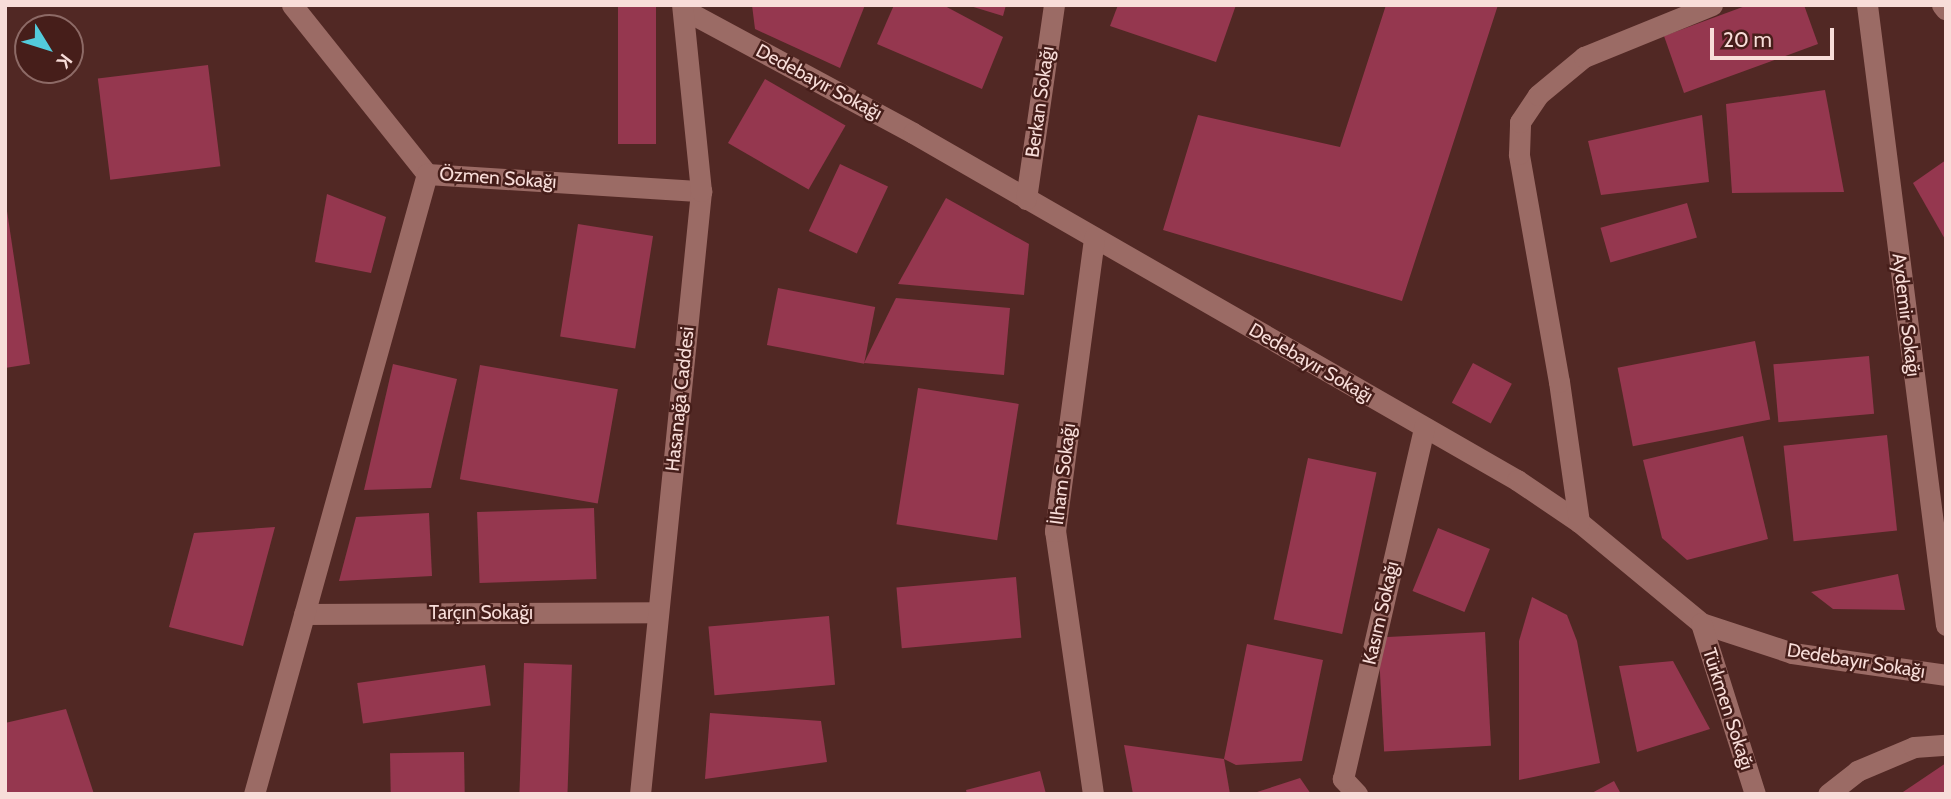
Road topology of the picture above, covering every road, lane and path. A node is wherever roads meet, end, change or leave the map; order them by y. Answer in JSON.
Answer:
{"nodes":[{"id":1,"x":292,"y":5,"type":"edge"},
{"id":2,"x":1055,"y":5,"type":"edge"},
{"id":3,"x":1712,"y":5,"type":"edge"},
{"id":4,"x":1867,"y":5,"type":"edge"},
{"id":5,"x":1942,"y":5,"type":"edge"},
{"id":6,"x":682,"y":7,"type":"edge"},
{"id":7,"x":1946,"y":10,"type":"edge"},
{"id":8,"x":427,"y":174,"type":"junction"},
{"id":9,"x":701,"y":191,"type":"junction"},
{"id":10,"x":1026,"y":199,"type":"junction"},
{"id":11,"x":1094,"y":238,"type":"junction"},
{"id":12,"x":1424,"y":427,"type":"junction"},
{"id":13,"x":1579,"y":522,"type":"junction"},
{"id":14,"x":658,"y":612,"type":"junction"},
{"id":15,"x":304,"y":614,"type":"junction"},
{"id":16,"x":1701,"y":623,"type":"junction"},
{"id":17,"x":1946,"y":625,"type":"edge"},
{"id":18,"x":1946,"y":675,"type":"edge"},
{"id":19,"x":1946,"y":745,"type":"edge"},
{"id":20,"x":254,"y":794,"type":"edge"},
{"id":21,"x":640,"y":794,"type":"edge"},
{"id":22,"x":1093,"y":794,"type":"edge"},
{"id":23,"x":1357,"y":794,"type":"edge"},
{"id":24,"x":1755,"y":794,"type":"edge"},
{"id":25,"x":1828,"y":794,"type":"edge"}],
"edges":[{"from":1,"to":8,"type":"street","name":"Özmen Sokağı"},
{"from":2,"to":10,"type":"street","name":"Berkan Sokağı"},
{"from":3,"to":13,"type":"street"},
{"from":4,"to":17,"type":"street","name":"Aydemir Sokağı"},
{"from":5,"to":7,"type":"street"},
{"from":6,"to":9,"type":"street","name":"Hasanağa Caddesi"},
{"from":6,"to":10,"type":"street","name":"Dedebayır Sokağı"},
{"from":8,"to":9,"type":"street","name":"Özmen Sokağı"},
{"from":8,"to":15,"type":"street"},
{"from":9,"to":14,"type":"street","name":"Hasanağa Caddesi"},
{"from":10,"to":11,"type":"street","name":"Dedebayır Sokağı"},
{"from":11,"to":12,"type":"street","name":"Dedebayır Sokağı"},
{"from":11,"to":22,"type":"street","name":"İlham Sokağı"},
{"from":12,"to":13,"type":"street","name":"Dedebayır Sokağı"},
{"from":12,"to":23,"type":"street","name":"Kasım Sokağı"},
{"from":13,"to":16,"type":"street","name":"Dedebayır Sokağı"},
{"from":14,"to":15,"type":"street","name":"Tarçın Sokağı"},
{"from":14,"to":21,"type":"street","name":"Hasanağa Caddesi"},
{"from":15,"to":20,"type":"street"},
{"from":16,"to":18,"type":"street","name":"Dedebayır Sokağı"},
{"from":16,"to":24,"type":"street","name":"Türkmen Sokağı"},
{"from":19,"to":25,"type":"street"}]}
